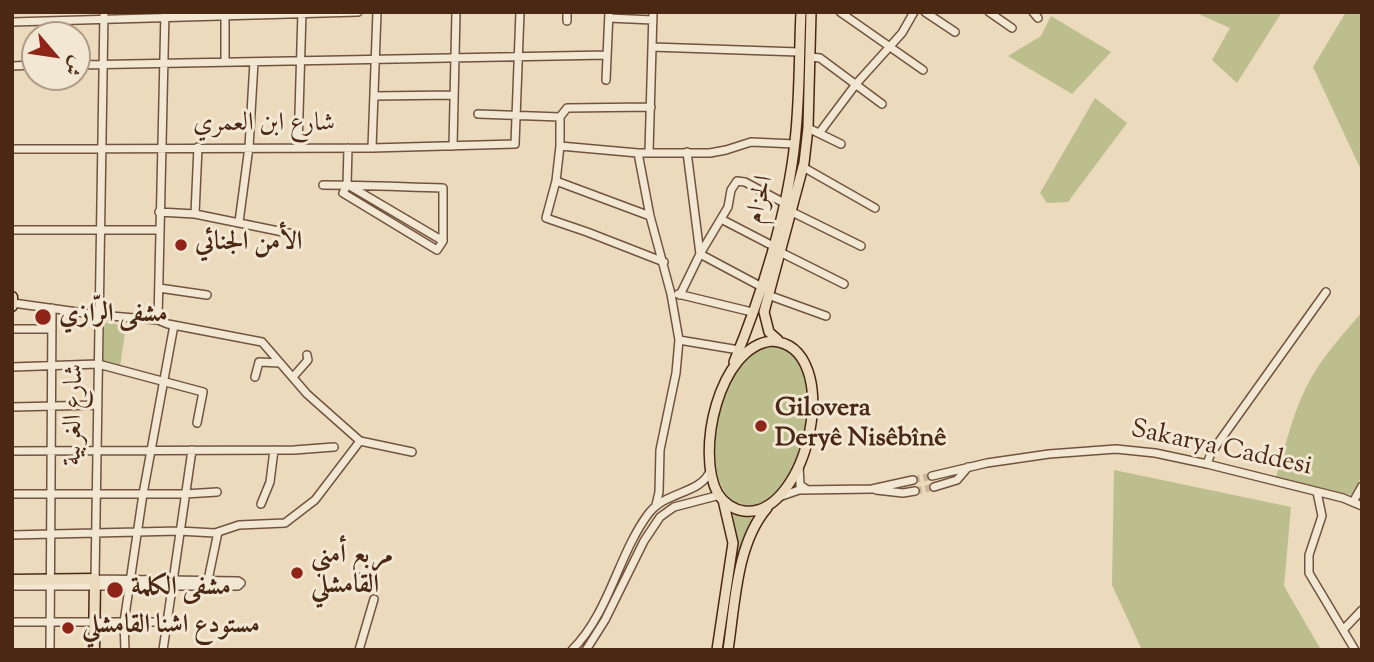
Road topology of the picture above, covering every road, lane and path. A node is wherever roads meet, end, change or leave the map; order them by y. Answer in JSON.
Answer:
{"nodes":[{"id":1,"x":358,"y":12,"type":"edge"},
{"id":2,"x":377,"y":12,"type":"edge"},
{"id":3,"x":456,"y":12,"type":"edge"},
{"id":4,"x":520,"y":12,"type":"edge"},
{"id":5,"x":568,"y":12,"type":"edge"},
{"id":6,"x":801,"y":12,"type":"edge"},
{"id":7,"x":811,"y":12,"type":"edge"},
{"id":8,"x":840,"y":12,"type":"edge"},
{"id":9,"x":914,"y":12,"type":"edge"},
{"id":10,"x":925,"y":12,"type":"edge"},
{"id":11,"x":989,"y":12,"type":"edge"},
{"id":12,"x":302,"y":13,"type":"edge"},
{"id":13,"x":241,"y":14,"type":"edge"},
{"id":14,"x":165,"y":15,"type":"edge"},
{"id":15,"x":225,"y":15,"type":"junction"},
{"id":16,"x":609,"y":15,"type":"edge"},
{"id":17,"x":104,"y":16,"type":"edge"},
{"id":18,"x":653,"y":16,"type":"edge"},
{"id":19,"x":12,"y":22,"type":"edge"},
{"id":20,"x":567,"y":22,"type":"dead end"},
{"id":21,"x":1012,"y":28,"type":"dead end"},
{"id":22,"x":955,"y":32,"type":"dead end"},
{"id":23,"x":890,"y":45,"type":"junction"},
{"id":24,"x":652,"y":47,"type":"junction"},
{"id":25,"x":799,"y":52,"type":"junction"},
{"id":26,"x":607,"y":55,"type":"junction"},
{"id":27,"x":519,"y":57,"type":"junction"},
{"id":28,"x":810,"y":57,"type":"junction"},
{"id":29,"x":455,"y":58,"type":"junction"},
{"id":30,"x":375,"y":60,"type":"junction"},
{"id":31,"x":300,"y":61,"type":"junction"},
{"id":32,"x":225,"y":62,"type":"junction"},
{"id":33,"x":254,"y":62,"type":"junction"},
{"id":34,"x":164,"y":64,"type":"junction"},
{"id":35,"x":91,"y":65,"type":"edge"},
{"id":36,"x":103,"y":65,"type":"junction"},
{"id":37,"x":923,"y":70,"type":"dead end"},
{"id":38,"x":606,"y":80,"type":"dead end"},
{"id":39,"x":856,"y":84,"type":"junction"},
{"id":40,"x":454,"y":95,"type":"junction"},
{"id":41,"x":374,"y":96,"type":"junction"},
{"id":42,"x":882,"y":104,"type":"dead end"},
{"id":43,"x":651,"y":107,"type":"junction"},
{"id":44,"x":478,"y":114,"type":"dead end"},
{"id":45,"x":516,"y":116,"type":"junction"},
{"id":46,"x":560,"y":117,"type":"junction"},
{"id":47,"x":808,"y":128,"type":"junction"},
{"id":48,"x":820,"y":132,"type":"junction"},
{"id":49,"x":795,"y":144,"type":"junction"},
{"id":50,"x":841,"y":144,"type":"dead end"},
{"id":51,"x":453,"y":146,"type":"junction"},
{"id":52,"x":560,"y":146,"type":"junction"},
{"id":53,"x":163,"y":147,"type":"junction"},
{"id":54,"x":198,"y":147,"type":"junction"},
{"id":55,"x":249,"y":147,"type":"junction"},
{"id":56,"x":298,"y":147,"type":"junction"},
{"id":57,"x":102,"y":148,"type":"junction"},
{"id":58,"x":348,"y":148,"type":"junction"},
{"id":59,"x":372,"y":148,"type":"junction"},
{"id":60,"x":12,"y":149,"type":"edge"},
{"id":61,"x":649,"y":152,"type":"junction"},
{"id":62,"x":687,"y":152,"type":"junction"},
{"id":63,"x":638,"y":153,"type":"junction"},
{"id":64,"x":803,"y":167,"type":"junction"},
{"id":65,"x":556,"y":181,"type":"junction"},
{"id":66,"x":323,"y":185,"type":"dead end"},
{"id":67,"x":347,"y":185,"type":"junction"},
{"id":68,"x":371,"y":199,"type":"junction"},
{"id":69,"x":784,"y":203,"type":"junction"},
{"id":70,"x":366,"y":206,"type":"junction"},
{"id":71,"x":875,"y":208,"type":"dead end"},
{"id":72,"x":790,"y":211,"type":"junction"},
{"id":73,"x":159,"y":212,"type":"junction"},
{"id":74,"x":195,"y":214,"type":"junction"},
{"id":75,"x":650,"y":216,"type":"junction"},
{"id":76,"x":721,"y":219,"type":"junction"},
{"id":77,"x":239,"y":222,"type":"junction"},
{"id":78,"x":12,"y":230,"type":"edge"},
{"id":79,"x":100,"y":230,"type":"junction"},
{"id":80,"x":159,"y":230,"type":"junction"},
{"id":81,"x":293,"y":234,"type":"dead end"},
{"id":82,"x":443,"y":241,"type":"junction"},
{"id":83,"x":861,"y":246,"type":"dead end"},
{"id":84,"x":776,"y":249,"type":"junction"},
{"id":85,"x":700,"y":254,"type":"junction"},
{"id":86,"x":664,"y":262,"type":"junction"},
{"id":87,"x":844,"y":284,"type":"dead end"},
{"id":88,"x":761,"y":286,"type":"junction"},
{"id":89,"x":159,"y":288,"type":"junction"},
{"id":90,"x":671,"y":292,"type":"junction"},
{"id":91,"x":1326,"y":292,"type":"dead end"},
{"id":92,"x":207,"y":295,"type":"dead end"},
{"id":93,"x":680,"y":295,"type":"junction"},
{"id":94,"x":768,"y":295,"type":"junction"},
{"id":95,"x":13,"y":302,"type":"edge"},
{"id":96,"x":52,"y":308,"type":"junction"},
{"id":97,"x":752,"y":312,"type":"junction"},
{"id":98,"x":99,"y":315,"type":"junction"},
{"id":99,"x":826,"y":316,"type":"dead end"},
{"id":100,"x":158,"y":320,"type":"junction"},
{"id":101,"x":174,"y":325,"type":"junction"},
{"id":102,"x":12,"y":329,"type":"edge"},
{"id":103,"x":52,"y":329,"type":"junction"},
{"id":104,"x":679,"y":340,"type":"junction"},
{"id":105,"x":780,"y":341,"type":"junction"},
{"id":106,"x":739,"y":350,"type":"junction"},
{"id":107,"x":307,"y":355,"type":"dead end"},
{"id":108,"x":281,"y":363,"type":"junction"},
{"id":109,"x":98,"y":364,"type":"junction"},
{"id":110,"x":52,"y":366,"type":"junction"},
{"id":111,"x":12,"y":367,"type":"edge"},
{"id":112,"x":254,"y":377,"type":"dead end"},
{"id":113,"x":293,"y":377,"type":"junction"},
{"id":114,"x":162,"y":382,"type":"junction"},
{"id":115,"x":722,"y":389,"type":"junction"},
{"id":116,"x":98,"y":405,"type":"junction"},
{"id":117,"x":51,"y":406,"type":"junction"},
{"id":118,"x":12,"y":407,"type":"edge"},
{"id":119,"x":197,"y":423,"type":"dead end"},
{"id":120,"x":360,"y":441,"type":"junction"},
{"id":121,"x":334,"y":447,"type":"dead end"},
{"id":122,"x":51,"y":450,"type":"junction"},
{"id":123,"x":97,"y":450,"type":"junction"},
{"id":124,"x":150,"y":450,"type":"junction"},
{"id":125,"x":192,"y":450,"type":"junction"},
{"id":126,"x":274,"y":450,"type":"junction"},
{"id":127,"x":12,"y":451,"type":"edge"},
{"id":128,"x":412,"y":452,"type":"dead end"},
{"id":129,"x":799,"y":464,"type":"junction"},
{"id":130,"x":1207,"y":464,"type":"junction"},
{"id":131,"x":712,"y":467,"type":"junction"},
{"id":132,"x":968,"y":467,"type":"junction"},
{"id":133,"x":932,"y":476,"type":"tunnel mouth"},
{"id":134,"x":913,"y":480,"type":"tunnel mouth"},
{"id":135,"x":1362,"y":486,"type":"edge"},
{"id":136,"x":934,"y":487,"type":"tunnel mouth"},
{"id":137,"x":807,"y":489,"type":"junction"},
{"id":138,"x":865,"y":489,"type":"junction"},
{"id":139,"x":915,"y":491,"type":"tunnel mouth"},
{"id":140,"x":217,"y":492,"type":"dead end"},
{"id":141,"x":1317,"y":492,"type":"junction"},
{"id":142,"x":12,"y":494,"type":"edge"},
{"id":143,"x":51,"y":494,"type":"junction"},
{"id":144,"x":96,"y":494,"type":"junction"},
{"id":145,"x":143,"y":494,"type":"junction"},
{"id":146,"x":185,"y":494,"type":"junction"},
{"id":147,"x":721,"y":498,"type":"junction"},
{"id":148,"x":774,"y":501,"type":"junction"},
{"id":149,"x":1353,"y":502,"type":"junction"},
{"id":150,"x":261,"y":504,"type":"dead end"},
{"id":151,"x":656,"y":505,"type":"junction"},
{"id":152,"x":1362,"y":506,"type":"edge"},
{"id":153,"x":138,"y":531,"type":"junction"},
{"id":154,"x":178,"y":531,"type":"junction"},
{"id":155,"x":95,"y":532,"type":"junction"},
{"id":156,"x":218,"y":532,"type":"junction"},
{"id":157,"x":51,"y":533,"type":"junction"},
{"id":158,"x":12,"y":535,"type":"edge"},
{"id":159,"x":208,"y":580,"type":"junction"},
{"id":160,"x":95,"y":582,"type":"junction"},
{"id":161,"x":12,"y":583,"type":"edge"},
{"id":162,"x":50,"y":583,"type":"junction"},
{"id":163,"x":132,"y":583,"type":"junction"},
{"id":164,"x":172,"y":583,"type":"junction"},
{"id":165,"x":374,"y":599,"type":"dead end"},
{"id":166,"x":1362,"y":610,"type":"edge"},
{"id":167,"x":168,"y":621,"type":"junction"},
{"id":168,"x":12,"y":622,"type":"edge"},
{"id":169,"x":50,"y":622,"type":"junction"},
{"id":170,"x":94,"y":622,"type":"junction"},
{"id":171,"x":124,"y":622,"type":"junction"},
{"id":172,"x":1344,"y":629,"type":"junction"},
{"id":173,"x":50,"y":650,"type":"edge"},
{"id":174,"x":94,"y":650,"type":"edge"},
{"id":175,"x":125,"y":650,"type":"edge"},
{"id":176,"x":163,"y":650,"type":"edge"},
{"id":177,"x":359,"y":650,"type":"edge"},
{"id":178,"x":572,"y":650,"type":"edge"},
{"id":179,"x":586,"y":650,"type":"edge"},
{"id":180,"x":718,"y":650,"type":"edge"},
{"id":181,"x":728,"y":650,"type":"edge"},
{"id":182,"x":1355,"y":650,"type":"edge"}],
"edges":[{"from":1,"to":12,"type":"street"},
{"from":2,"to":30,"type":"street"},
{"from":3,"to":29,"type":"street"},
{"from":4,"to":27,"type":"street"},
{"from":5,"to":20,"type":"street"},
{"from":6,"to":25,"type":"main road","name":"الحزام"},
{"from":7,"to":28,"type":"main road","name":"الحزام"},
{"from":8,"to":23,"type":"street"},
{"from":9,"to":23,"type":"street"},
{"from":10,"to":22,"type":"street"},
{"from":11,"to":21,"type":"street"},
{"from":12,"to":13,"type":"street"},
{"from":12,"to":31,"type":"street"},
{"from":13,"to":15,"type":"street"},
{"from":14,"to":15,"type":"street"},
{"from":14,"to":17,"type":"street"},
{"from":14,"to":34,"type":"street"},
{"from":15,"to":32,"type":"street"},
{"from":16,"to":18,"type":"street"},
{"from":16,"to":26,"type":"street"},
{"from":17,"to":19,"type":"street"},
{"from":17,"to":36,"type":"street","name":"شارع الغربية"},
{"from":18,"to":24,"type":"street"},
{"from":23,"to":37,"type":"street"},
{"from":23,"to":39,"type":"street"},
{"from":24,"to":25,"type":"street"},
{"from":24,"to":43,"type":"street"},
{"from":25,"to":49,"type":"main road","name":"الحزام"},
{"from":26,"to":27,"type":"street"},
{"from":26,"to":38,"type":"street"},
{"from":27,"to":29,"type":"street"},
{"from":27,"to":45,"type":"street"},
{"from":28,"to":39,"type":"street"},
{"from":28,"to":47,"type":"main road","name":"الحزام"},
{"from":29,"to":30,"type":"street"},
{"from":29,"to":40,"type":"street"},
{"from":30,"to":31,"type":"street"},
{"from":30,"to":41,"type":"street"},
{"from":31,"to":33,"type":"street"},
{"from":31,"to":56,"type":"street"},
{"from":32,"to":33,"type":"street"},
{"from":32,"to":34,"type":"street"},
{"from":33,"to":55,"type":"street"},
{"from":34,"to":36,"type":"street"},
{"from":34,"to":53,"type":"street"},
{"from":35,"to":36,"type":"street"},
{"from":36,"to":57,"type":"street","name":"شارع الغربية"},
{"from":39,"to":42,"type":"street"},
{"from":39,"to":48,"type":"street"},
{"from":40,"to":41,"type":"street"},
{"from":40,"to":51,"type":"street"},
{"from":41,"to":59,"type":"street"},
{"from":43,"to":46,"type":"street"},
{"from":43,"to":61,"type":"street"},
{"from":44,"to":45,"type":"street"},
{"from":45,"to":46,"type":"street"},
{"from":45,"to":51,"type":"street","name":"شارع ابن العمري"},
{"from":46,"to":52,"type":"street"},
{"from":47,"to":48,"type":"street"},
{"from":47,"to":64,"type":"main road","name":"الحزام"},
{"from":48,"to":50,"type":"street"},
{"from":49,"to":62,"type":"street"},
{"from":49,"to":69,"type":"main road","name":"الحزام"},
{"from":51,"to":59,"type":"street","name":"شارع ابن العمري"},
{"from":52,"to":63,"type":"street"},
{"from":52,"to":65,"type":"street"},
{"from":53,"to":54,"type":"street","name":"شارع ابن العمري"},
{"from":53,"to":57,"type":"street","name":"شارع ابن العمري"},
{"from":53,"to":73,"type":"street"},
{"from":54,"to":55,"type":"street","name":"شارع ابن العمري"},
{"from":54,"to":74,"type":"street"},
{"from":55,"to":56,"type":"street","name":"شارع ابن العمري"},
{"from":55,"to":77,"type":"street"},
{"from":56,"to":58,"type":"street","name":"شارع ابن العمري"},
{"from":57,"to":60,"type":"street","name":"شارع ابن العمري"},
{"from":57,"to":79,"type":"street","name":"شارع الغربية"},
{"from":58,"to":59,"type":"street","name":"شارع ابن العمري"},
{"from":58,"to":67,"type":"street"},
{"from":61,"to":62,"type":"street"},
{"from":61,"to":63,"type":"street"},
{"from":62,"to":85,"type":"street"},
{"from":63,"to":75,"type":"street"},
{"from":64,"to":71,"type":"street"},
{"from":64,"to":72,"type":"main road","name":"الحزام"},
{"from":65,"to":75,"type":"street"},
{"from":65,"to":86,"type":"street"},
{"from":66,"to":67,"type":"street"},
{"from":67,"to":68,"type":"street"},
{"from":67,"to":70,"type":"street"},
{"from":67,"to":82,"type":"street"},
{"from":68,"to":70,"type":"street"},
{"from":68,"to":82,"type":"street"},
{"from":69,"to":76,"type":"street"},
{"from":69,"to":84,"type":"main road","name":"الحزام"},
{"from":70,"to":82,"type":"street"},
{"from":72,"to":83,"type":"street"},
{"from":72,"to":84,"type":"main road","name":"الحزام"},
{"from":73,"to":74,"type":"street"},
{"from":73,"to":80,"type":"street"},
{"from":74,"to":77,"type":"street"},
{"from":75,"to":86,"type":"street"},
{"from":76,"to":84,"type":"street"},
{"from":76,"to":85,"type":"street"},
{"from":77,"to":81,"type":"street"},
{"from":78,"to":79,"type":"street"},
{"from":79,"to":80,"type":"street"},
{"from":79,"to":98,"type":"street","name":"شارع الغربية"},
{"from":80,"to":89,"type":"street"},
{"from":84,"to":87,"type":"street"},
{"from":84,"to":88,"type":"main road","name":"الحزام"},
{"from":84,"to":94,"type":"main road","name":"الحزام"},
{"from":85,"to":88,"type":"street"},
{"from":85,"to":93,"type":"street"},
{"from":86,"to":90,"type":"street"},
{"from":88,"to":97,"type":"main road","name":"الحزام"},
{"from":89,"to":92,"type":"street"},
{"from":89,"to":100,"type":"street"},
{"from":90,"to":93,"type":"street"},
{"from":90,"to":104,"type":"street"},
{"from":91,"to":130,"type":"street"},
{"from":93,"to":97,"type":"street"},
{"from":94,"to":99,"type":"street"},
{"from":94,"to":105,"type":"main road","name":"الحزام"},
{"from":95,"to":96,"type":"street"},
{"from":96,"to":98,"type":"street"},
{"from":96,"to":103,"type":"street"},
{"from":97,"to":106,"type":"main road","name":"الحزام"},
{"from":98,"to":100,"type":"street"},
{"from":98,"to":109,"type":"street","name":"شارع الغربية"},
{"from":100,"to":101,"type":"street"},
{"from":101,"to":108,"type":"street"},
{"from":101,"to":114,"type":"street"},
{"from":102,"to":103,"type":"street"},
{"from":103,"to":110,"type":"street"},
{"from":104,"to":106,"type":"street"},
{"from":104,"to":151,"type":"street"},
{"from":105,"to":115,"type":"main road"},
{"from":105,"to":129,"type":"main road"},
{"from":106,"to":115,"type":"main road","name":"الحزام"},
{"from":107,"to":113,"type":"street"},
{"from":108,"to":112,"type":"street"},
{"from":108,"to":113,"type":"street"},
{"from":109,"to":110,"type":"street"},
{"from":109,"to":114,"type":"street"},
{"from":109,"to":116,"type":"street","name":"شارع الغربية"},
{"from":110,"to":111,"type":"street"},
{"from":110,"to":117,"type":"street"},
{"from":113,"to":120,"type":"street"},
{"from":114,"to":119,"type":"street"},
{"from":114,"to":124,"type":"street"},
{"from":115,"to":131,"type":"main road"},
{"from":116,"to":117,"type":"street"},
{"from":116,"to":123,"type":"street","name":"شارع الغربية"},
{"from":117,"to":118,"type":"street"},
{"from":117,"to":122,"type":"street"},
{"from":120,"to":128,"type":"street"},
{"from":120,"to":156,"type":"street"},
{"from":121,"to":126,"type":"street"},
{"from":122,"to":123,"type":"street"},
{"from":122,"to":127,"type":"street"},
{"from":122,"to":143,"type":"street"},
{"from":123,"to":124,"type":"street"},
{"from":123,"to":144,"type":"street","name":"شارع الغربية"},
{"from":124,"to":125,"type":"street"},
{"from":124,"to":145,"type":"street"},
{"from":125,"to":126,"type":"street"},
{"from":125,"to":146,"type":"street"},
{"from":126,"to":150,"type":"street"},
{"from":129,"to":137,"type":"street"},
{"from":129,"to":148,"type":"main road"},
{"from":130,"to":132,"type":"street","name":"Sakarya Caddesi"},
{"from":130,"to":141,"type":"street","name":"Sakarya Caddesi"},
{"from":131,"to":147,"type":"main road"},
{"from":131,"to":151,"type":"street"},
{"from":132,"to":133,"type":"street","name":"Sakarya Caddesi"},
{"from":132,"to":136,"type":"street"},
{"from":134,"to":138,"type":"street"},
{"from":135,"to":149,"type":"street"},
{"from":137,"to":138,"type":"street"},
{"from":137,"to":148,"type":"street"},
{"from":138,"to":139,"type":"street"},
{"from":140,"to":146,"type":"street"},
{"from":141,"to":149,"type":"street","name":"Sakarya Caddesi"},
{"from":141,"to":172,"type":"street"},
{"from":142,"to":143,"type":"street"},
{"from":143,"to":144,"type":"street"},
{"from":143,"to":157,"type":"street"},
{"from":144,"to":145,"type":"street"},
{"from":144,"to":155,"type":"street","name":"شارع الغربية"},
{"from":145,"to":146,"type":"street"},
{"from":145,"to":153,"type":"street"},
{"from":146,"to":154,"type":"street"},
{"from":147,"to":148,"type":"main road"},
{"from":147,"to":179,"type":"street"},
{"from":147,"to":180,"type":"main road"},
{"from":148,"to":181,"type":"main road"},
{"from":149,"to":152,"type":"street","name":"Sakarya Caddesi"},
{"from":151,"to":178,"type":"street"},
{"from":153,"to":154,"type":"street"},
{"from":153,"to":155,"type":"street"},
{"from":153,"to":163,"type":"street"},
{"from":154,"to":156,"type":"street"},
{"from":154,"to":164,"type":"street"},
{"from":155,"to":157,"type":"street"},
{"from":155,"to":160,"type":"street","name":"شارع الغربية"},
{"from":156,"to":159,"type":"street"},
{"from":157,"to":158,"type":"street"},
{"from":157,"to":162,"type":"street"},
{"from":159,"to":164,"type":"street"},
{"from":159,"to":164,"type":"street"},
{"from":160,"to":162,"type":"highway"},
{"from":160,"to":163,"type":"street"},
{"from":160,"to":170,"type":"highway","name":"شارع الغربية"},
{"from":161,"to":162,"type":"highway"},
{"from":162,"to":169,"type":"street"},
{"from":163,"to":164,"type":"street"},
{"from":163,"to":171,"type":"street"},
{"from":164,"to":167,"type":"street"},
{"from":165,"to":177,"type":"street"},
{"from":166,"to":172,"type":"street"},
{"from":167,"to":171,"type":"street"},
{"from":167,"to":176,"type":"street"},
{"from":168,"to":169,"type":"street"},
{"from":169,"to":170,"type":"street"},
{"from":169,"to":173,"type":"street"},
{"from":170,"to":171,"type":"street"},
{"from":170,"to":174,"type":"highway","name":"شارع الغربية"},
{"from":171,"to":175,"type":"street"},
{"from":172,"to":182,"type":"street"}]}
